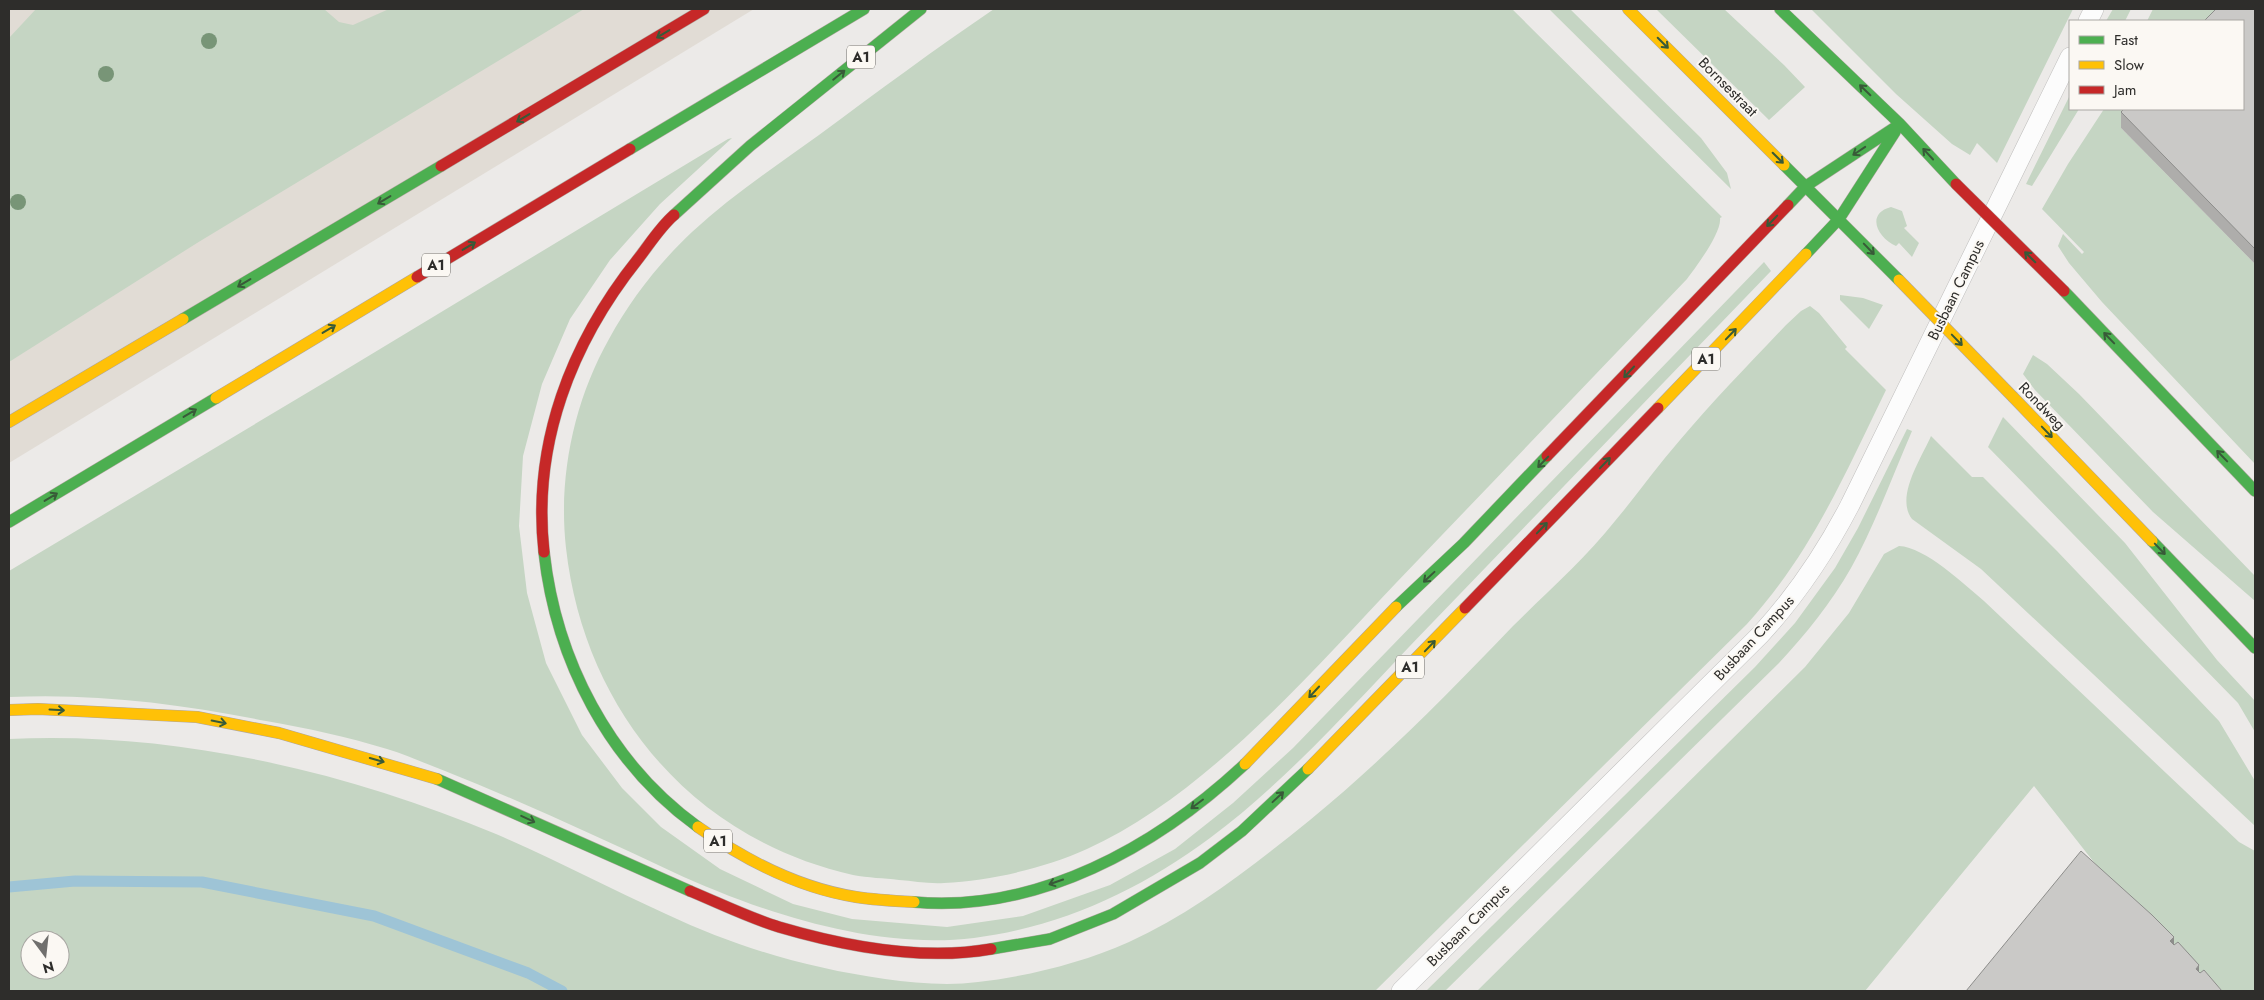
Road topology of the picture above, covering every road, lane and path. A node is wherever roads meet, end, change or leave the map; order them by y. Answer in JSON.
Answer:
{"nodes":[{"id":1,"x":704,"y":9,"type":"edge"},
{"id":2,"x":864,"y":9,"type":"edge"},
{"id":3,"x":921,"y":9,"type":"edge"},
{"id":4,"x":1628,"y":9,"type":"edge"},
{"id":5,"x":1780,"y":9,"type":"edge"},
{"id":6,"x":2069,"y":59,"type":"edge"},
{"id":7,"x":1900,"y":124,"type":"junction"},
{"id":8,"x":1806,"y":186,"type":"junction"},
{"id":9,"x":1839,"y":219,"type":"junction"},
{"id":10,"x":9,"y":422,"type":"edge"},
{"id":11,"x":2255,"y":491,"type":"edge"},
{"id":12,"x":9,"y":522,"type":"edge"},
{"id":13,"x":2255,"y":648,"type":"edge"},
{"id":14,"x":9,"y":710,"type":"edge"},
{"id":15,"x":1400,"y":991,"type":"edge"}],
"edges":[{"from":1,"to":10,"type":"main road","one_way":true},
{"from":12,"to":2,"type":"main road","number":"A1","one_way":true},
{"from":8,"to":3,"type":"main road","number":"A1","one_way":true},
{"from":4,"to":8,"type":"main road","name":"Bornsestraat","one_way":true},
{"from":7,"to":5,"type":"main road","one_way":true},
{"from":6,"to":15,"type":"lane","name":"Busbaan Campus"},
{"from":7,"to":8,"type":"main road","one_way":true},
{"from":7,"to":9,"type":"main road"},
{"from":11,"to":7,"type":"main road","one_way":true,"bridge":true},
{"from":8,"to":9,"type":"main road","name":"Rondweg"},
{"from":9,"to":13,"type":"main road","name":"Rondweg","one_way":true,"bridge":true},
{"from":14,"to":9,"type":"main road","number":"A1","one_way":true}]}
